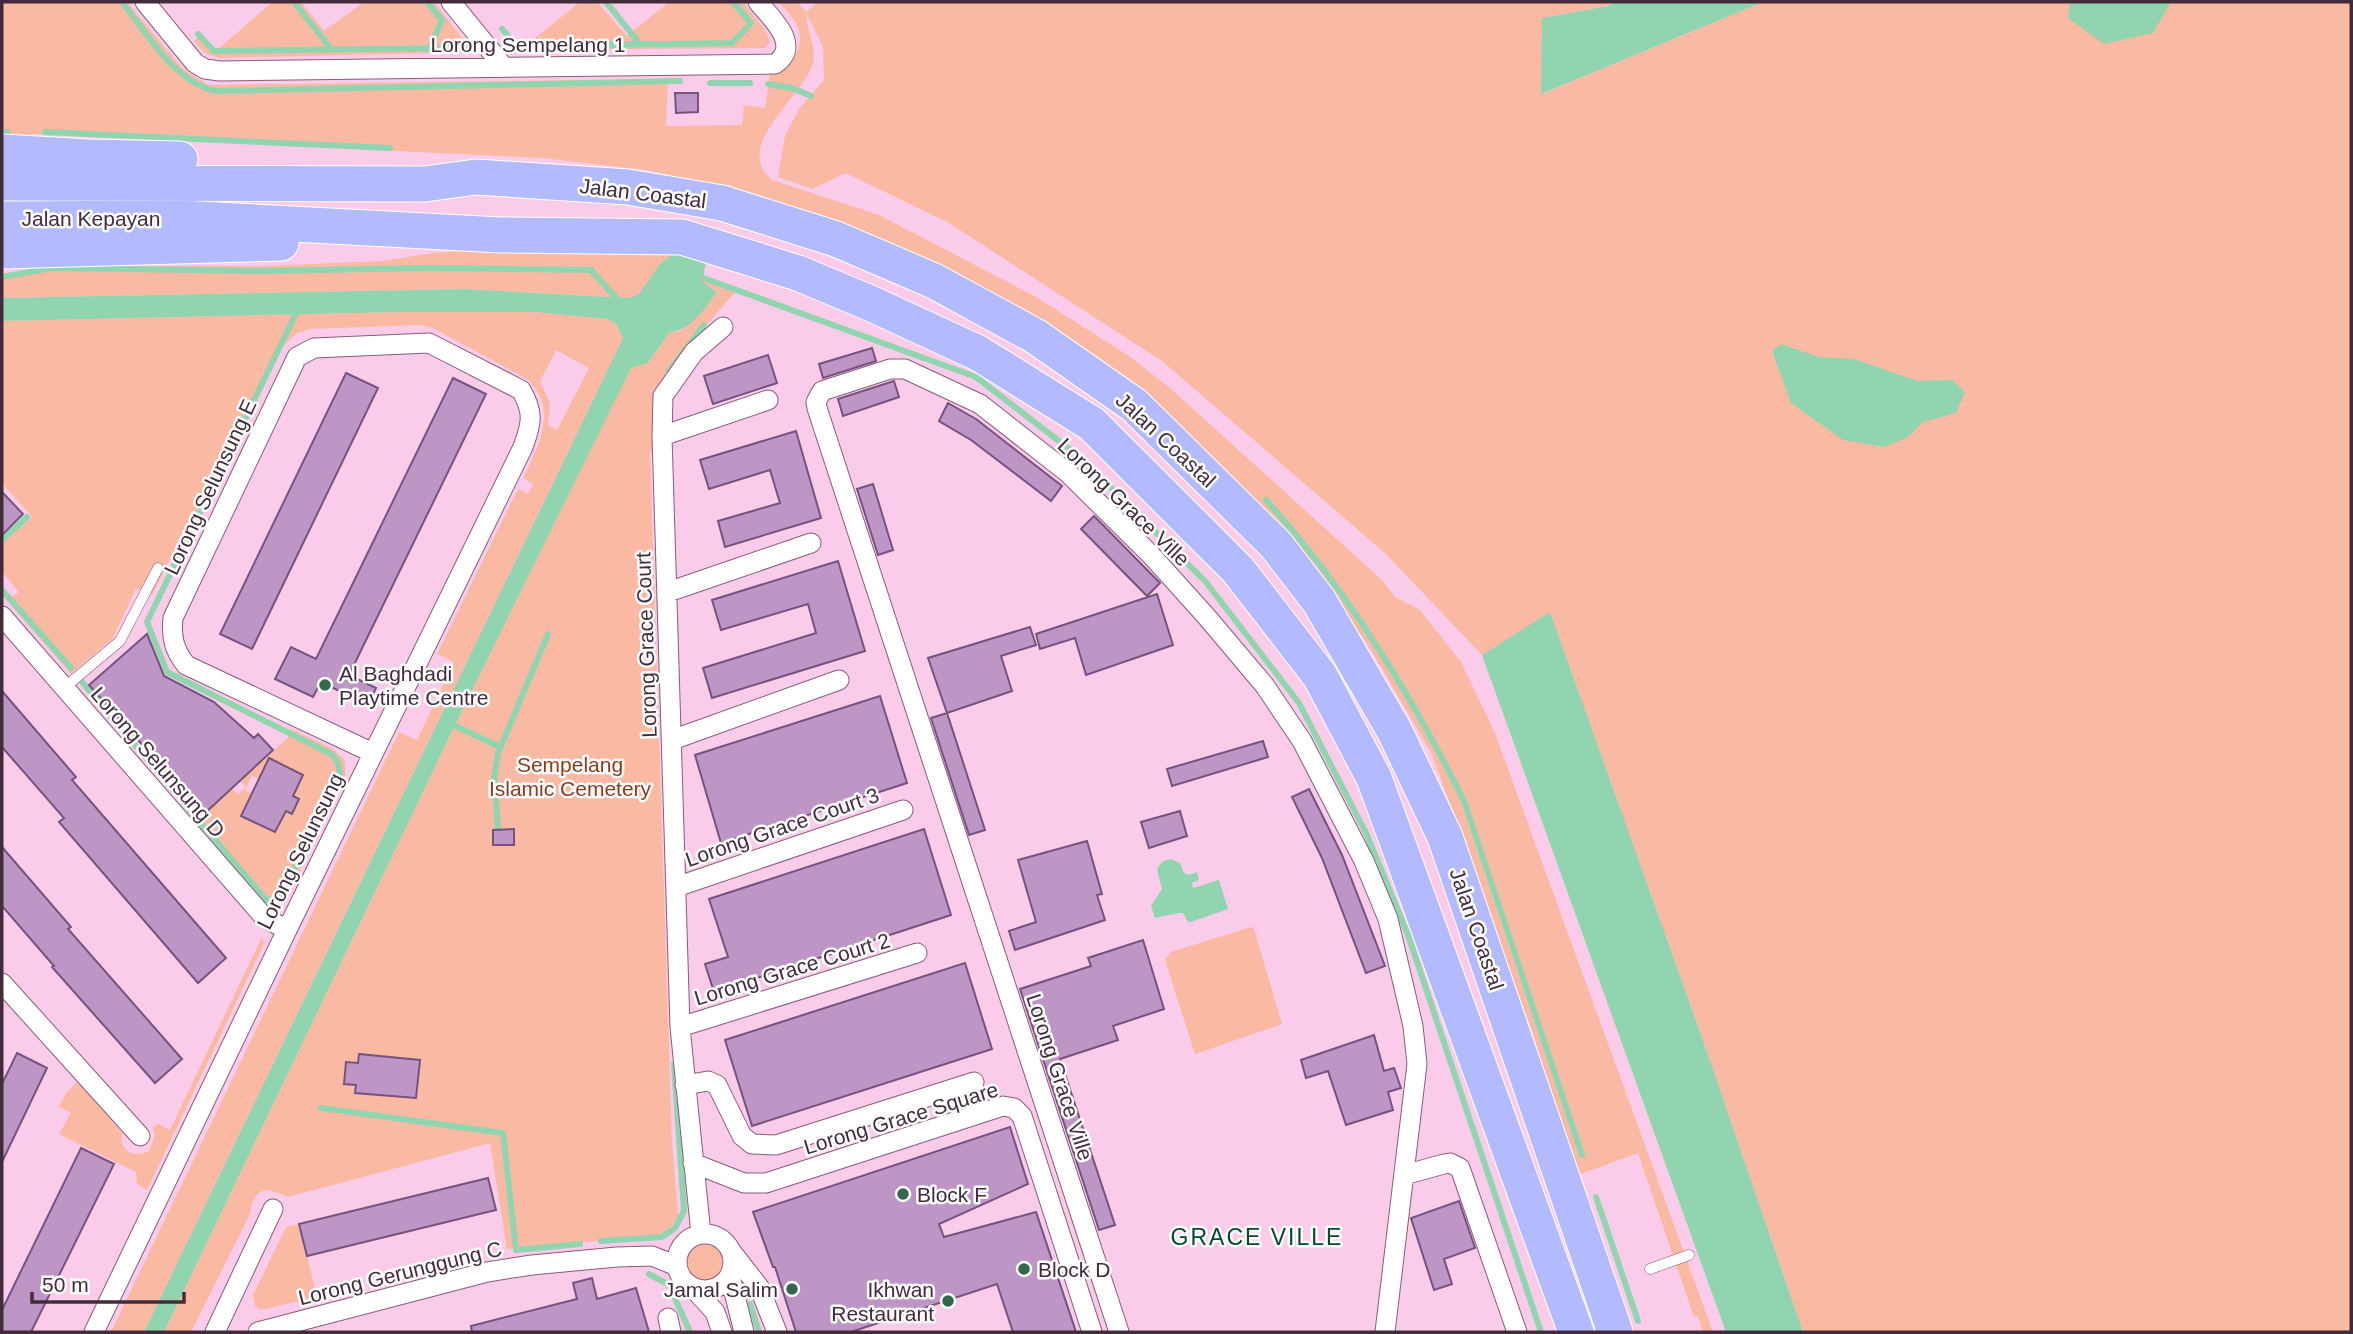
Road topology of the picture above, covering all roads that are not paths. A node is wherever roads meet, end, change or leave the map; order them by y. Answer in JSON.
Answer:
{"nodes":[{"id":1,"x":145,"y":2,"type":"edge"},
{"id":2,"x":451,"y":2,"type":"edge"},
{"id":3,"x":758,"y":2,"type":"edge"},
{"id":4,"x":503,"y":66,"type":"junction"},
{"id":5,"x":2,"y":152,"type":"edge"},
{"id":6,"x":476,"y":177,"type":"junction"},
{"id":7,"x":176,"y":182,"type":"joint"},
{"id":8,"x":2,"y":183,"type":"edge"},
{"id":9,"x":180,"y":218,"type":"joint"},
{"id":10,"x":2,"y":219,"type":"edge"},
{"id":11,"x":501,"y":235,"type":"junction"},
{"id":12,"x":2,"y":251,"type":"edge"},
{"id":13,"x":723,"y":327,"type":"dead end"},
{"id":14,"x":521,"y":390,"type":"joint"},
{"id":15,"x":768,"y":400,"type":"dead end"},
{"id":16,"x":662,"y":436,"type":"junction"},
{"id":17,"x":811,"y":543,"type":"dead end"},
{"id":18,"x":158,"y":568,"type":"dead end"},
{"id":19,"x":668,"y":592,"type":"junction"},
{"id":20,"x":2,"y":615,"type":"edge"},
{"id":21,"x":839,"y":680,"type":"dead end"},
{"id":22,"x":63,"y":688,"type":"junction"},
{"id":23,"x":672,"y":740,"type":"junction"},
{"id":24,"x":373,"y":752,"type":"junction"},
{"id":25,"x":903,"y":810,"type":"dead end"},
{"id":26,"x":676,"y":887,"type":"junction"},
{"id":27,"x":287,"y":930,"type":"junction"},
{"id":28,"x":917,"y":953,"type":"dead end"},
{"id":29,"x":2,"y":983,"type":"edge"},
{"id":30,"x":680,"y":1027,"type":"junction"},
{"id":31,"x":974,"y":1082,"type":"dead end"},
{"id":32,"x":685,"y":1085,"type":"junction"},
{"id":33,"x":139,"y":1136,"type":"dead end"},
{"id":34,"x":693,"y":1163,"type":"junction"},
{"id":35,"x":1404,"y":1175,"type":"junction"},
{"id":36,"x":273,"y":1209,"type":"dead end"},
{"id":37,"x":701,"y":1234,"type":"junction"},
{"id":38,"x":730,"y":1250,"type":"junction"},
{"id":39,"x":1689,"y":1255,"type":"dead end"},
{"id":40,"x":677,"y":1266,"type":"junction"},
{"id":41,"x":1650,"y":1269,"type":"dead end"},
{"id":42,"x":730,"y":1276,"type":"junction"},
{"id":43,"x":692,"y":1287,"type":"junction"},
{"id":44,"x":94,"y":1332,"type":"edge"},
{"id":45,"x":215,"y":1332,"type":"edge"},
{"id":46,"x":258,"y":1332,"type":"edge"},
{"id":47,"x":722,"y":1332,"type":"edge"},
{"id":48,"x":744,"y":1332,"type":"edge"},
{"id":49,"x":777,"y":1332,"type":"edge"},
{"id":50,"x":1092,"y":1332,"type":"edge"},
{"id":51,"x":1119,"y":1332,"type":"edge"},
{"id":52,"x":1385,"y":1332,"type":"edge"},
{"id":53,"x":1517,"y":1332,"type":"edge"},
{"id":54,"x":1576,"y":1332,"type":"edge"},
{"id":55,"x":1615,"y":1332,"type":"edge"}],
"edges":[{"from":1,"to":4,"type":"street","name":"Lorong Sempelang 1"},
{"from":2,"to":4,"type":"street"},
{"from":3,"to":4,"type":"street","name":"Lorong Sempelang 1"},
{"from":5,"to":6,"type":"highway"},
{"from":6,"to":7,"type":"highway","name":"Jalan Coastal"},
{"from":6,"to":55,"type":"highway","name":"Jalan Coastal"},
{"from":7,"to":8,"type":"highway","name":"Jalan Kepayan"},
{"from":9,"to":10,"type":"highway","name":"Jalan Kepayan"},
{"from":9,"to":11,"type":"highway","name":"Jalan Coastal"},
{"from":11,"to":12,"type":"highway"},
{"from":11,"to":54,"type":"highway","name":"Jalan Coastal"},
{"from":13,"to":16,"type":"street","name":"Lorong Grace Court"},
{"from":14,"to":24,"type":"street","name":"Lorong Selunsung"},
{"from":14,"to":24,"type":"street","name":"Lorong Selunsung E"},
{"from":15,"to":16,"type":"street"},
{"from":16,"to":19,"type":"street","name":"Lorong Grace Court"},
{"from":17,"to":19,"type":"street"},
{"from":18,"to":22,"type":"lane"},
{"from":19,"to":23,"type":"street","name":"Lorong Grace Court"},
{"from":20,"to":22,"type":"street","name":"Lorong Selunsung D"},
{"from":21,"to":23,"type":"street"},
{"from":22,"to":27,"type":"street","name":"Lorong Selunsung D"},
{"from":23,"to":26,"type":"street","name":"Lorong Grace Court"},
{"from":24,"to":27,"type":"street","name":"Lorong Selunsung"},
{"from":25,"to":26,"type":"street","name":"Lorong Grace Court 3"},
{"from":26,"to":30,"type":"street","name":"Lorong Grace Court"},
{"from":27,"to":44,"type":"street","name":"Lorong Selunsung"},
{"from":28,"to":30,"type":"street","name":"Lorong Grace Court 2"},
{"from":29,"to":33,"type":"street"},
{"from":30,"to":32,"type":"street","name":"Lorong Grace Court"},
{"from":31,"to":32,"type":"street"},
{"from":32,"to":34,"type":"street","name":"Lorong Grace Court"},
{"from":34,"to":37,"type":"street","name":"Lorong Grace Court"},
{"from":34,"to":50,"type":"street","name":"Lorong Grace Square"},
{"from":35,"to":51,"type":"street","name":"Lorong Grace Ville"},
{"from":35,"to":52,"type":"street","name":"Lorong Grace Ville"},
{"from":35,"to":53,"type":"street"},
{"from":36,"to":45,"type":"street"},
{"from":37,"to":38,"type":"street"},
{"from":37,"to":40,"type":"street"},
{"from":38,"to":42,"type":"street"},
{"from":38,"to":49,"type":"street"},
{"from":39,"to":41,"type":"lane"},
{"from":40,"to":43,"type":"street"},
{"from":40,"to":46,"type":"street","name":"Lorong Gerunggung C"},
{"from":42,"to":43,"type":"street"},
{"from":42,"to":48,"type":"street"},
{"from":43,"to":47,"type":"street"}]}
